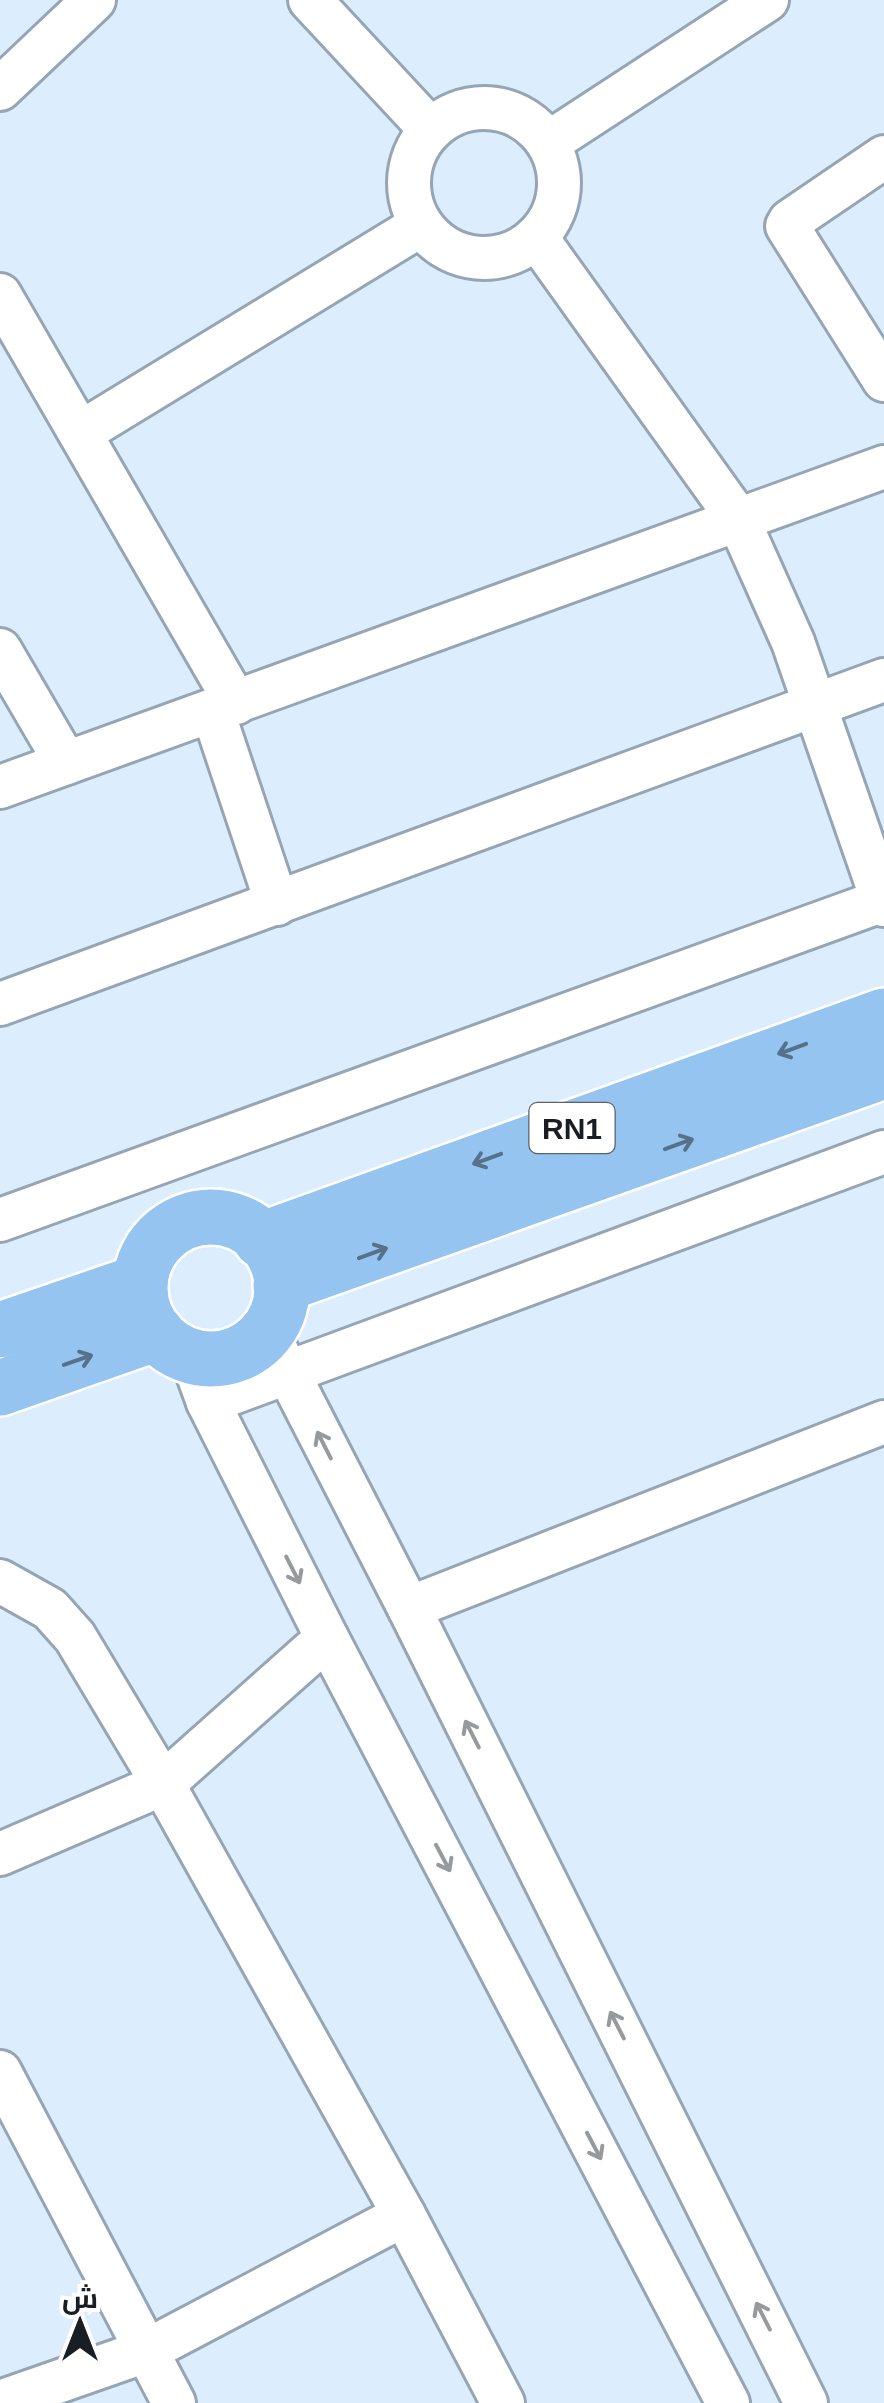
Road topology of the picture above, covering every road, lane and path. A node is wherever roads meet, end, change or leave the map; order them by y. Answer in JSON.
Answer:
{"nodes":[{"id":1,"x":94,"y":0,"type":"edge"},
{"id":2,"x":310,"y":0,"type":"edge"},
{"id":3,"x":767,"y":0,"type":"edge"},
{"id":4,"x":0,"y":89,"type":"edge"},
{"id":5,"x":430,"y":129,"type":"junction"},
{"id":6,"x":548,"y":143,"type":"junction"},
{"id":7,"x":884,"y":157,"type":"edge"},
{"id":8,"x":421,"y":225,"type":"junction"},
{"id":9,"x":536,"y":237,"type":"junction"},
{"id":10,"x":0,"y":295,"type":"edge"},
{"id":11,"x":884,"y":380,"type":"edge"},
{"id":12,"x":80,"y":433,"type":"junction"},
{"id":13,"x":884,"y":468,"type":"edge"},
{"id":14,"x":738,"y":519,"type":"junction"},
{"id":15,"x":0,"y":650,"type":"edge"},
{"id":16,"x":884,"y":680,"type":"edge"},
{"id":17,"x":816,"y":705,"type":"junction"},
{"id":18,"x":224,"y":708,"type":"junction"},
{"id":19,"x":66,"y":763,"type":"junction"},
{"id":20,"x":0,"y":787,"type":"edge"},
{"id":21,"x":884,"y":902,"type":"edge"},
{"id":22,"x":278,"y":904,"type":"junction"},
{"id":23,"x":0,"y":1004,"type":"edge"},
{"id":24,"x":884,"y":1016,"type":"edge"},
{"id":25,"x":884,"y":1071,"type":"edge"},
{"id":26,"x":884,"y":1152,"type":"edge"},
{"id":27,"x":0,"y":1220,"type":"edge"},
{"id":28,"x":140,"y":1282,"type":"junction"},
{"id":29,"x":274,"y":1307,"type":"junction"},
{"id":30,"x":0,"y":1330,"type":"edge"},
{"id":31,"x":186,"y":1363,"type":"junction"},
{"id":32,"x":0,"y":1388,"type":"edge"},
{"id":33,"x":884,"y":1422,"type":"edge"},
{"id":34,"x":0,"y":1581,"type":"edge"},
{"id":35,"x":409,"y":1608,"type":"junction"},
{"id":36,"x":327,"y":1638,"type":"junction"},
{"id":37,"x":163,"y":1784,"type":"junction"},
{"id":38,"x":0,"y":1854,"type":"edge"},
{"id":39,"x":0,"y":2072,"type":"edge"},
{"id":40,"x":404,"y":2216,"type":"junction"},
{"id":41,"x":146,"y":2350,"type":"junction"},
{"id":42,"x":0,"y":2402,"type":"edge"},
{"id":43,"x":174,"y":2403,"type":"edge"},
{"id":44,"x":502,"y":2403,"type":"edge"},
{"id":45,"x":728,"y":2403,"type":"edge"},
{"id":46,"x":806,"y":2403,"type":"edge"}],
"edges":[{"from":1,"to":4,"type":"street"},
{"from":2,"to":5,"type":"street"},
{"from":3,"to":6,"type":"street"},
{"from":5,"to":6,"type":"street"},
{"from":5,"to":8,"type":"street"},
{"from":6,"to":9,"type":"street"},
{"from":7,"to":11,"type":"street"},
{"from":8,"to":9,"type":"street"},
{"from":8,"to":12,"type":"street"},
{"from":9,"to":14,"type":"street"},
{"from":10,"to":12,"type":"street"},
{"from":12,"to":18,"type":"street"},
{"from":13,"to":14,"type":"street"},
{"from":14,"to":17,"type":"street"},
{"from":14,"to":18,"type":"street"},
{"from":15,"to":19,"type":"street"},
{"from":16,"to":17,"type":"street"},
{"from":17,"to":21,"type":"street"},
{"from":17,"to":22,"type":"street"},
{"from":18,"to":19,"type":"street"},
{"from":18,"to":22,"type":"street"},
{"from":19,"to":20,"type":"street"},
{"from":21,"to":27,"type":"street"},
{"from":22,"to":23,"type":"street"},
{"from":24,"to":29,"type":"main road","number":"RN1","one_way":true},
{"from":29,"to":25,"type":"main road","number":"RN1","one_way":true},
{"from":26,"to":29,"type":"street"},
{"from":28,"to":29,"type":"main road"},
{"from":28,"to":30,"type":"main road"},
{"from":28,"to":31,"type":"main road"},
{"from":29,"to":31,"type":"main road","number":"RN1"},
{"from":35,"to":29,"type":"street","one_way":true},
{"from":32,"to":31,"type":"main road","number":"RN1","one_way":true},
{"from":31,"to":36,"type":"street","one_way":true},
{"from":33,"to":35,"type":"street"},
{"from":34,"to":37,"type":"street"},
{"from":46,"to":35,"type":"street","one_way":true},
{"from":36,"to":37,"type":"street"},
{"from":36,"to":45,"type":"street","one_way":true},
{"from":37,"to":38,"type":"street"},
{"from":37,"to":40,"type":"street"},
{"from":39,"to":41,"type":"street"},
{"from":40,"to":41,"type":"street"},
{"from":40,"to":44,"type":"street"},
{"from":41,"to":42,"type":"street"},
{"from":41,"to":43,"type":"street"}]}
